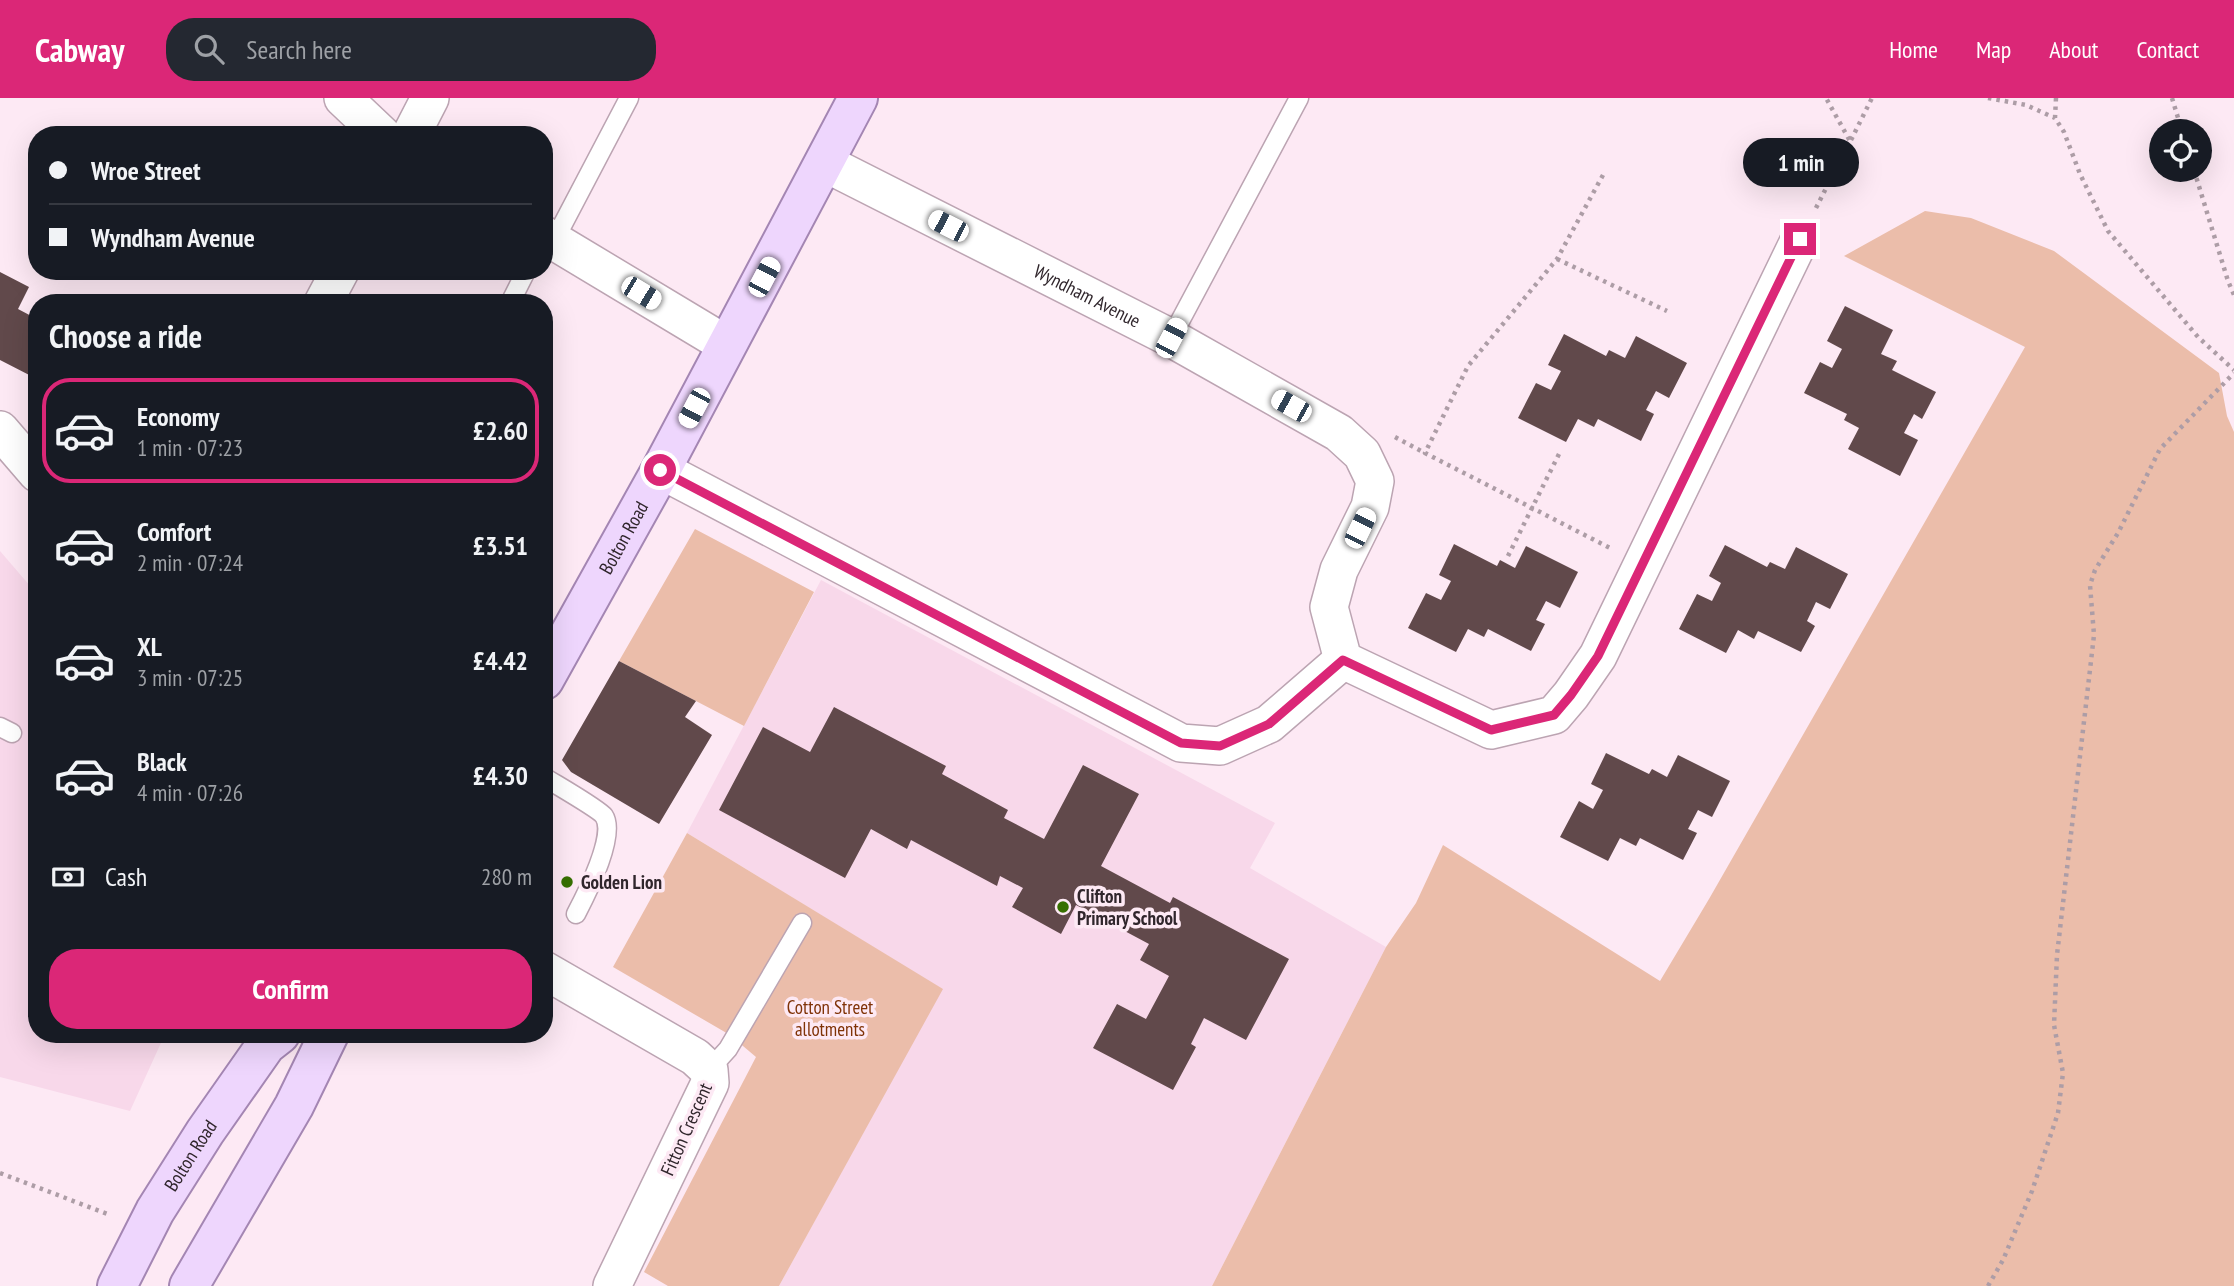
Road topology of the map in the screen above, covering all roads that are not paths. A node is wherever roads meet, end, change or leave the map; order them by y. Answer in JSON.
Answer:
{"nodes":[{"id":1,"x":343,"y":98,"type":"edge"},
{"id":2,"x":430,"y":98,"type":"edge"},
{"id":3,"x":629,"y":98,"type":"edge"},
{"id":4,"x":858,"y":98,"type":"edge"},
{"id":5,"x":1299,"y":98,"type":"edge"},
{"id":6,"x":373,"y":126,"type":"edge"},
{"id":7,"x":416,"y":126,"type":"edge"},
{"id":8,"x":825,"y":163,"type":"junction"},
{"id":9,"x":553,"y":227,"type":"edge"},
{"id":10,"x":1800,"y":239,"type":"road end"},
{"id":11,"x":553,"y":241,"type":"edge"},
{"id":12,"x":1171,"y":338,"type":"junction"},
{"id":13,"x":727,"y":345,"type":"junction"},
{"id":14,"x":0,"y":430,"type":"edge"},
{"id":15,"x":28,"y":462,"type":"edge"},
{"id":16,"x":660,"y":470,"type":"junction"},
{"id":17,"x":553,"y":660,"type":"edge"},
{"id":18,"x":1343,"y":660,"type":"junction"},
{"id":19,"x":553,"y":783,"type":"edge"},
{"id":20,"x":576,"y":914,"type":"dead end"},
{"id":21,"x":802,"y":923,"type":"dead end"},
{"id":22,"x":553,"y":975,"type":"edge"},
{"id":23,"x":269,"y":1043,"type":"edge"},
{"id":24,"x":325,"y":1043,"type":"edge"},
{"id":25,"x":709,"y":1070,"type":"junction"},
{"id":26,"x":117,"y":1286,"type":"edge"},
{"id":27,"x":189,"y":1286,"type":"edge"},
{"id":28,"x":612,"y":1286,"type":"edge"}],
"edges":[{"from":1,"to":6,"type":"street"},
{"from":2,"to":7,"type":"street"},
{"from":3,"to":9,"type":"lane"},
{"from":4,"to":8,"type":"main road","name":"Bolton Road"},
{"from":5,"to":12,"type":"lane"},
{"from":8,"to":12,"type":"street","name":"Wyndham Avenue"},
{"from":8,"to":13,"type":"main road","name":"Bolton Road"},
{"from":10,"to":18,"type":"street"},
{"from":11,"to":13,"type":"street"},
{"from":12,"to":18,"type":"street","name":"Wyndham Avenue"},
{"from":13,"to":16,"type":"main road","name":"Bolton Road"},
{"from":14,"to":15,"type":"street"},
{"from":16,"to":17,"type":"main road","name":"Bolton Road"},
{"from":16,"to":18,"type":"street"},
{"from":19,"to":20,"type":"lane"},
{"from":21,"to":25,"type":"lane"},
{"from":22,"to":25,"type":"street","name":"Fitton Crescent"},
{"from":23,"to":26,"type":"main road","name":"Bolton Road"},
{"from":24,"to":27,"type":"main road"},
{"from":25,"to":28,"type":"street","name":"Fitton Crescent"}]}
